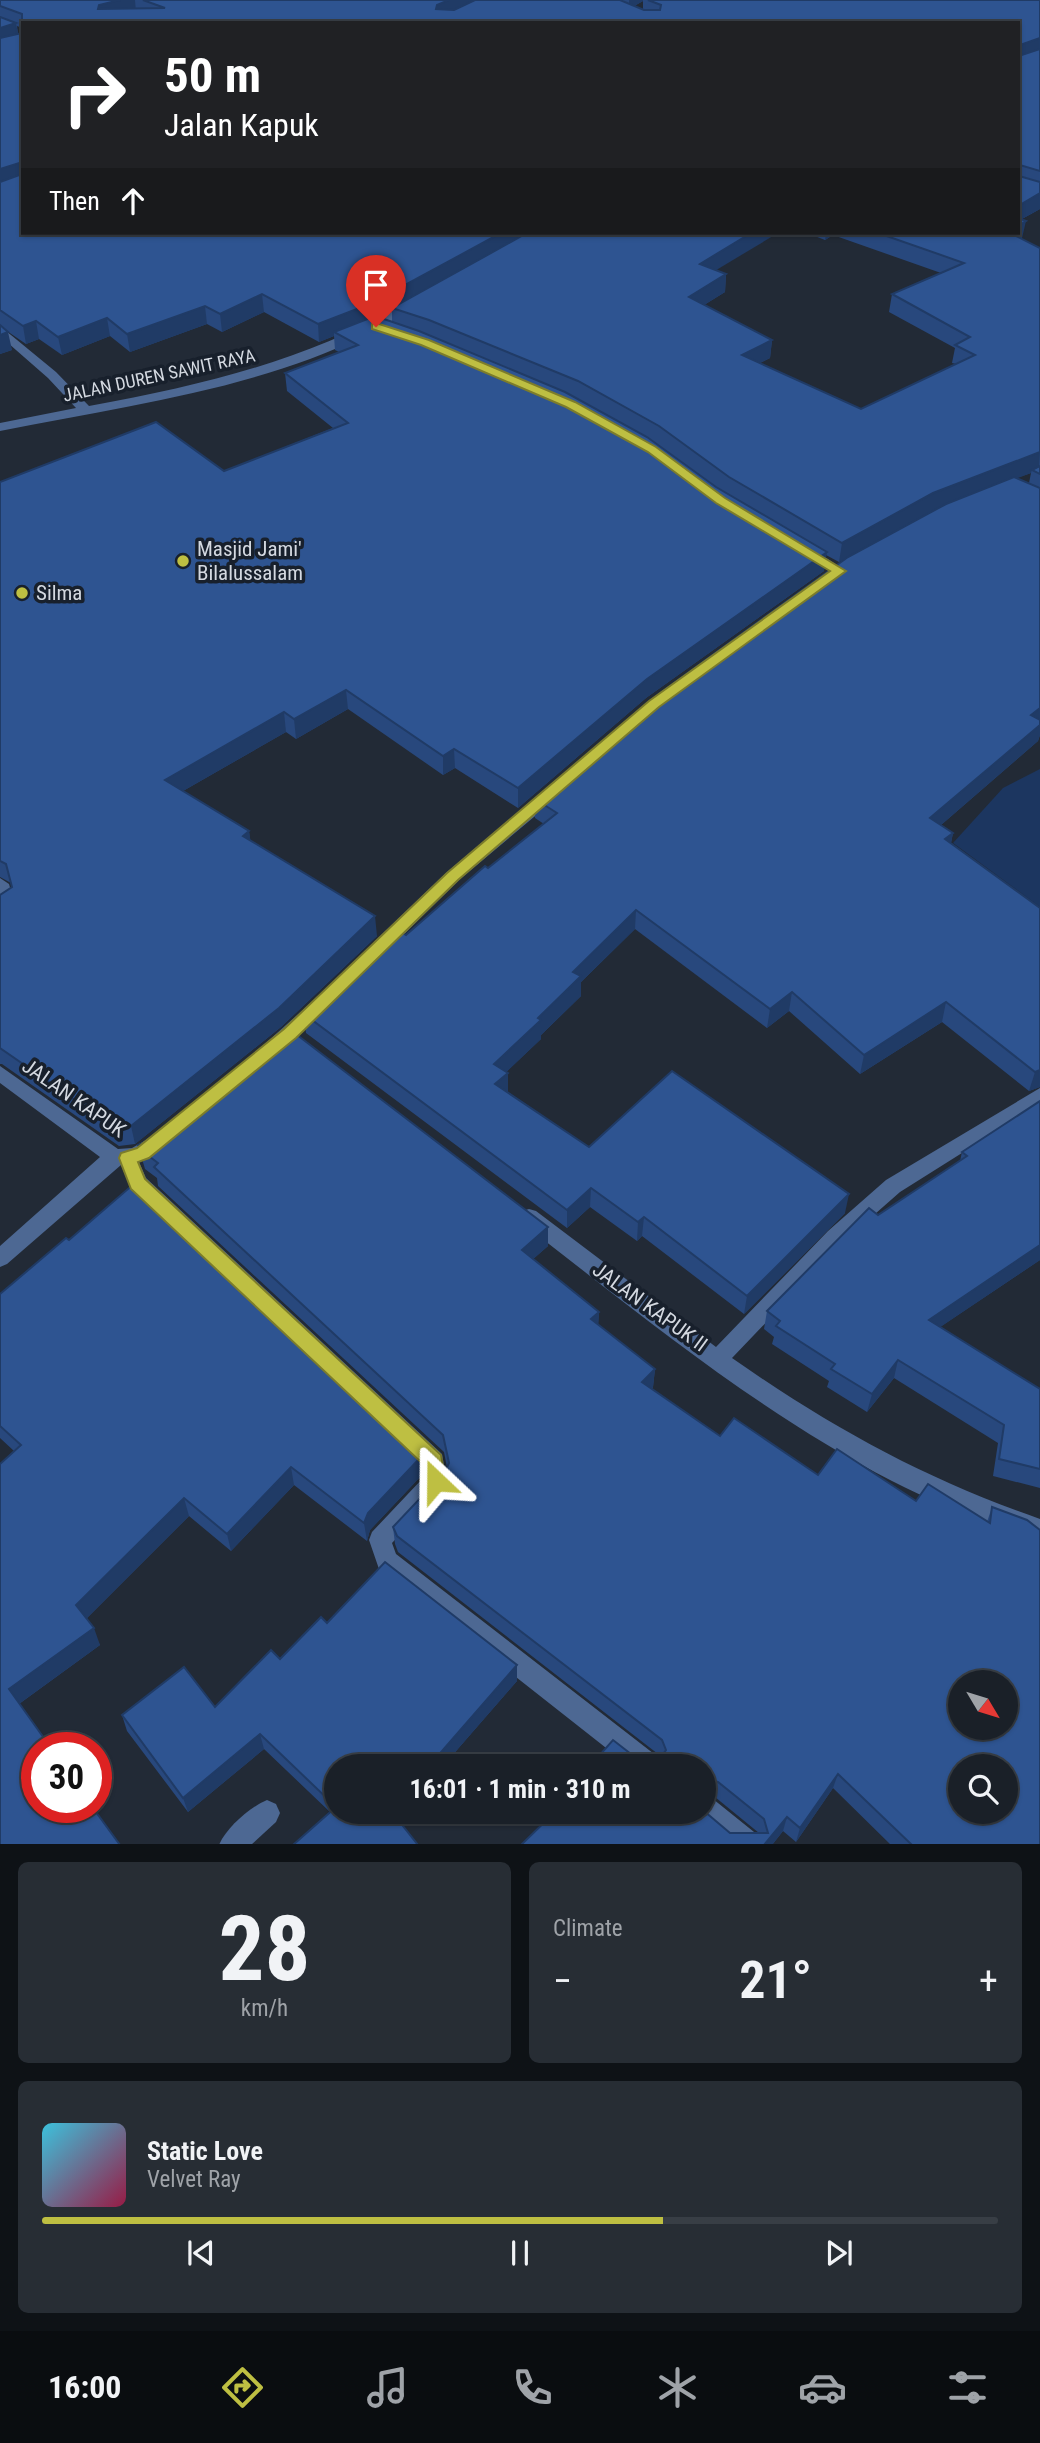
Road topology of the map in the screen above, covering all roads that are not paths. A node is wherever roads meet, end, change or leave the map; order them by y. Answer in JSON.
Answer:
{"nodes":[{"id":1,"x":424,"y":300,"type":"edge"},
{"id":2,"x":376,"y":327,"type":"junction"},
{"id":3,"x":0,"y":330,"type":"edge"},
{"id":4,"x":400,"y":335,"type":"edge"},
{"id":5,"x":84,"y":409,"type":"junction"},
{"id":6,"x":0,"y":426,"type":"edge"},
{"id":7,"x":792,"y":543,"type":"edge"},
{"id":8,"x":840,"y":571,"type":"edge"},
{"id":9,"x":562,"y":785,"type":"edge"},
{"id":10,"x":0,"y":884,"type":"edge"},
{"id":11,"x":0,"y":909,"type":"edge"},
{"id":12,"x":370,"y":957,"type":"edge"},
{"id":13,"x":330,"y":995,"type":"edge"},
{"id":14,"x":259,"y":1059,"type":"edge"},
{"id":15,"x":0,"y":1073,"type":"edge"},
{"id":16,"x":1040,"y":1095,"type":"edge"},
{"id":17,"x":175,"y":1128,"type":"edge"},
{"id":18,"x":121,"y":1157,"type":"junction"},
{"id":19,"x":511,"y":1203,"type":"edge"},
{"id":20,"x":0,"y":1258,"type":"edge"},
{"id":21,"x":719,"y":1358,"type":"junction"},
{"id":22,"x":1040,"y":1531,"type":"edge"},
{"id":23,"x":634,"y":1754,"type":"edge"},
{"id":24,"x":267,"y":1813,"type":"dead end"},
{"id":25,"x":716,"y":1817,"type":"edge"},
{"id":26,"x":232,"y":1844,"type":"edge"},
{"id":27,"x":750,"y":1844,"type":"edge"}],
"edges":[{"from":1,"to":2,"type":"street","name":"JALAN DUREN SAWIT RAYA"},
{"from":2,"to":4,"type":"street"},
{"from":2,"to":5,"type":"street","name":"JALAN DUREN SAWIT RAYA"},
{"from":3,"to":5,"type":"street"},
{"from":5,"to":6,"type":"street","name":"JALAN DUREN SAWIT RAYA"},
{"from":7,"to":8,"type":"street"},
{"from":9,"to":12,"type":"street"},
{"from":10,"to":11,"type":"street"},
{"from":13,"to":14,"type":"street"},
{"from":15,"to":18,"type":"street","name":"JALAN KAPUK"},
{"from":16,"to":21,"type":"street"},
{"from":17,"to":18,"type":"street","name":"JALAN KAPUK"},
{"from":18,"to":20,"type":"street"},
{"from":18,"to":23,"type":"street"},
{"from":19,"to":21,"type":"street","name":"JALAN KAPUK II"},
{"from":21,"to":22,"type":"street","name":"JALAN KAPUK II"},
{"from":24,"to":26,"type":"street"},
{"from":25,"to":27,"type":"street"}]}
